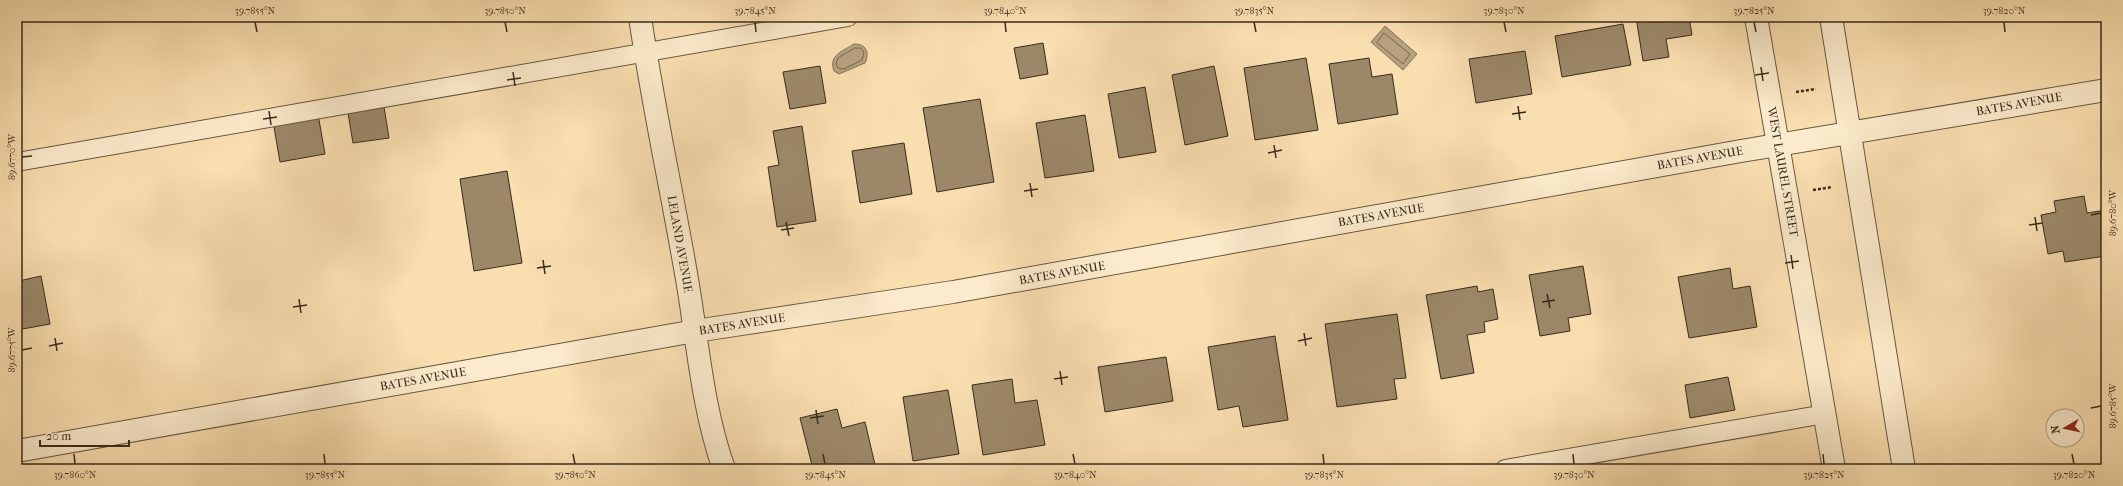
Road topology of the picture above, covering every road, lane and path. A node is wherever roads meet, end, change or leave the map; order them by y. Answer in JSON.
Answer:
{"nodes":[{"id":1,"x":640,"y":17,"type":"edge"},
{"id":2,"x":848,"y":17,"type":"edge"},
{"id":3,"x":1756,"y":17,"type":"edge"},
{"id":4,"x":1831,"y":17,"type":"edge"},
{"id":5,"x":645,"y":53,"type":"junction"},
{"id":6,"x":1820,"y":88,"type":"dead end"},
{"id":7,"x":2106,"y":90,"type":"edge"},
{"id":8,"x":1792,"y":93,"type":"dead end"},
{"id":9,"x":1849,"y":132,"type":"junction"},
{"id":10,"x":1779,"y":145,"type":"junction"},
{"id":11,"x":17,"y":162,"type":"edge"},
{"id":12,"x":1834,"y":187,"type":"dead end"},
{"id":13,"x":1806,"y":191,"type":"dead end"},
{"id":14,"x":695,"y":331,"type":"junction"},
{"id":15,"x":1825,"y":414,"type":"junction"},
{"id":16,"x":17,"y":451,"type":"edge"},
{"id":17,"x":724,"y":469,"type":"edge"},
{"id":18,"x":1505,"y":469,"type":"edge"},
{"id":19,"x":1834,"y":469,"type":"edge"},
{"id":20,"x":1904,"y":469,"type":"edge"}],
"edges":[{"from":1,"to":5,"type":"street","name":"LELAND AVENUE"},
{"from":2,"to":5,"type":"lane"},
{"from":3,"to":10,"type":"street","name":"WEST LAUREL STREET"},
{"from":4,"to":9,"type":"street"},
{"from":5,"to":11,"type":"lane"},
{"from":5,"to":14,"type":"street","name":"LELAND AVENUE"},
{"from":6,"to":8,"type":"path"},
{"from":7,"to":9,"type":"street","name":"BATES AVENUE"},
{"from":9,"to":10,"type":"street","name":"BATES AVENUE"},
{"from":9,"to":20,"type":"street"},
{"from":10,"to":14,"type":"street","name":"BATES AVENUE"},
{"from":10,"to":15,"type":"street","name":"WEST LAUREL STREET"},
{"from":12,"to":13,"type":"path"},
{"from":14,"to":16,"type":"street","name":"BATES AVENUE"},
{"from":14,"to":17,"type":"street","name":"LELAND AVENUE"},
{"from":15,"to":18,"type":"lane"},
{"from":15,"to":19,"type":"street","name":"WEST LAUREL STREET"}]}
